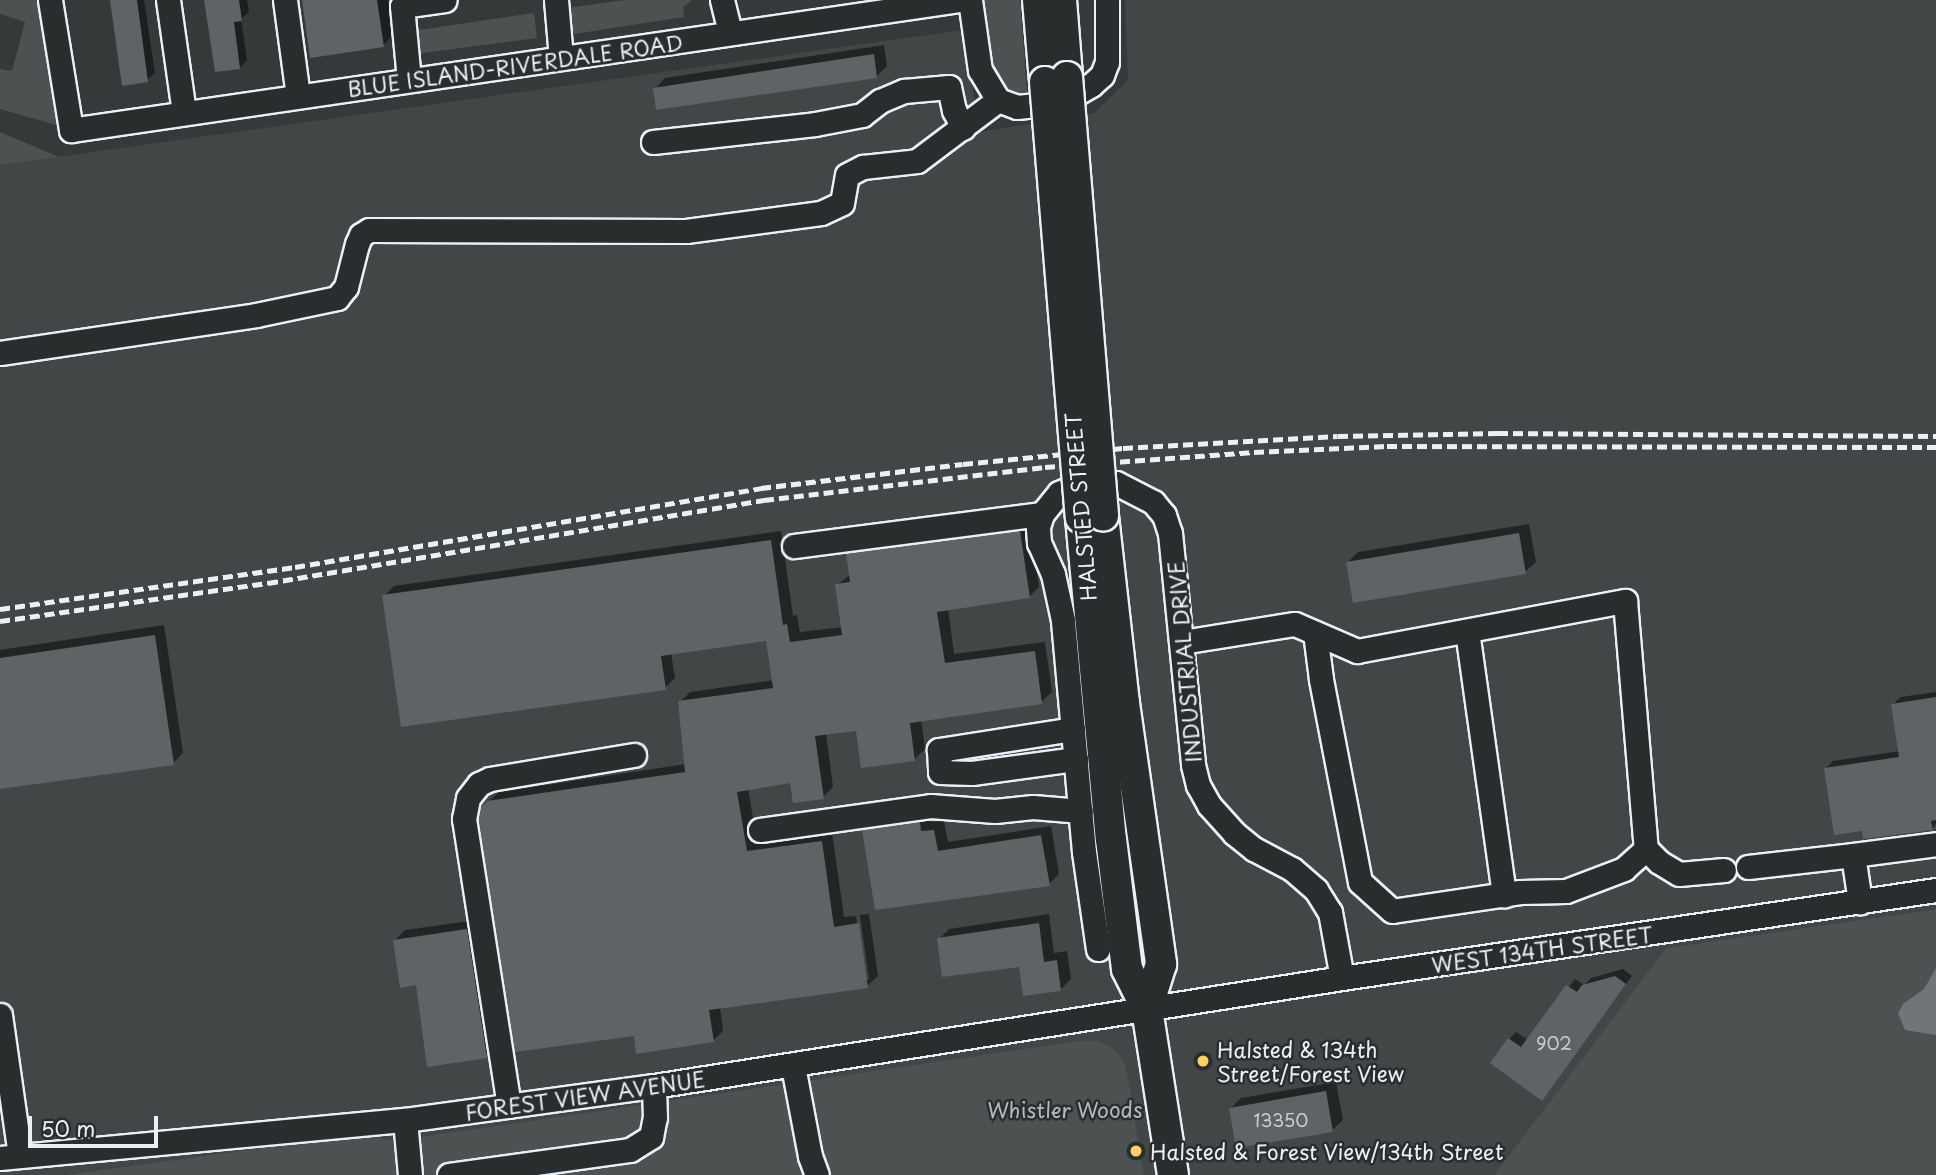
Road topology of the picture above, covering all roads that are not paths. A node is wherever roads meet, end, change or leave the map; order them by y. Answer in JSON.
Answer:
{"nodes":[{"id":1,"x":50,"y":0,"type":"edge"},
{"id":2,"x":168,"y":0,"type":"edge"},
{"id":3,"x":285,"y":0,"type":"edge"},
{"id":4,"x":445,"y":0,"type":"edge"},
{"id":5,"x":556,"y":0,"type":"edge"},
{"id":6,"x":722,"y":0,"type":"edge"},
{"id":7,"x":959,"y":0,"type":"edge"},
{"id":8,"x":970,"y":0,"type":"edge"},
{"id":9,"x":1038,"y":0,"type":"edge"},
{"id":10,"x":1061,"y":0,"type":"edge"},
{"id":11,"x":1107,"y":0,"type":"edge"},
{"id":12,"x":402,"y":3,"type":"edge"},
{"id":13,"x":730,"y":33,"type":"junction"},
{"id":14,"x":561,"y":58,"type":"junction"},
{"id":15,"x":980,"y":69,"type":"junction"},
{"id":16,"x":409,"y":80,"type":"junction"},
{"id":17,"x":1056,"y":80,"type":"junction"},
{"id":18,"x":949,"y":87,"type":"junction"},
{"id":19,"x":298,"y":96,"type":"junction"},
{"id":20,"x":998,"y":100,"type":"junction"},
{"id":21,"x":184,"y":113,"type":"junction"},
{"id":22,"x":963,"y":128,"type":"junction"},
{"id":23,"x":653,"y":142,"type":"dead end"},
{"id":24,"x":0,"y":353,"type":"edge"},
{"id":25,"x":1042,"y":514,"type":"junction"},
{"id":26,"x":794,"y":546,"type":"dead end"},
{"id":27,"x":1467,"y":631,"type":"junction"},
{"id":28,"x":1315,"y":633,"type":"junction"},
{"id":29,"x":1182,"y":642,"type":"junction"},
{"id":30,"x":1073,"y":729,"type":"junction"},
{"id":31,"x":634,"y":755,"type":"dead end"},
{"id":32,"x":1076,"y":759,"type":"junction"},
{"id":33,"x":1081,"y":811,"type":"junction"},
{"id":34,"x":760,"y":830,"type":"dead end"},
{"id":35,"x":1936,"y":844,"type":"edge"},
{"id":36,"x":1646,"y":849,"type":"junction"},
{"id":37,"x":1853,"y":855,"type":"junction"},
{"id":38,"x":1748,"y":867,"type":"dead end"},
{"id":39,"x":1724,"y":870,"type":"dead end"},
{"id":40,"x":1936,"y":890,"type":"edge"},
{"id":41,"x":1504,"y":895,"type":"junction"},
{"id":42,"x":1860,"y":902,"type":"junction"},
{"id":43,"x":1098,"y":949,"type":"dead end"},
{"id":44,"x":1342,"y":978,"type":"junction"},
{"id":45,"x":1147,"y":1009,"type":"junction"},
{"id":46,"x":0,"y":1015,"type":"edge"},
{"id":47,"x":793,"y":1066,"type":"junction"},
{"id":48,"x":654,"y":1086,"type":"junction"},
{"id":49,"x":509,"y":1106,"type":"junction"},
{"id":50,"x":405,"y":1120,"type":"junction"},
{"id":51,"x":10,"y":1157,"type":"edge"},
{"id":52,"x":414,"y":1171,"type":"edge"},
{"id":53,"x":449,"y":1175,"type":"edge"},
{"id":54,"x":817,"y":1175,"type":"edge"},
{"id":55,"x":1173,"y":1175,"type":"edge"}],
"edges":[{"from":1,"to":21,"type":"street","name":"BLUE ISLAND-RIVERDALE ROAD"},
{"from":2,"to":21,"type":"street"},
{"from":3,"to":19,"type":"street"},
{"from":4,"to":12,"type":"street"},
{"from":5,"to":14,"type":"street"},
{"from":6,"to":13,"type":"street"},
{"from":7,"to":13,"type":"street","name":"BLUE ISLAND-RIVERDALE ROAD"},
{"from":8,"to":15,"type":"street"},
{"from":9,"to":17,"type":"main road","name":"HALSTED STREET"},
{"from":10,"to":17,"type":"main road","name":"HALSTED STREET"},
{"from":11,"to":20,"type":"street"},
{"from":12,"to":16,"type":"street"},
{"from":13,"to":14,"type":"street","name":"BLUE ISLAND-RIVERDALE ROAD"},
{"from":14,"to":16,"type":"street","name":"BLUE ISLAND-RIVERDALE ROAD"},
{"from":15,"to":18,"type":"street"},
{"from":15,"to":20,"type":"street"},
{"from":16,"to":19,"type":"street","name":"BLUE ISLAND-RIVERDALE ROAD"},
{"from":17,"to":45,"type":"main road","name":"HALSTED STREET","bridge":true},
{"from":18,"to":22,"type":"street"},
{"from":18,"to":23,"type":"street"},
{"from":19,"to":21,"type":"street","name":"BLUE ISLAND-RIVERDALE ROAD"},
{"from":20,"to":22,"type":"street"},
{"from":22,"to":24,"type":"street"},
{"from":25,"to":26,"type":"street"},
{"from":25,"to":29,"type":"street","name":"INDUSTRIAL DRIVE"},
{"from":25,"to":30,"type":"street"},
{"from":27,"to":28,"type":"street"},
{"from":27,"to":36,"type":"street"},
{"from":27,"to":41,"type":"street"},
{"from":28,"to":29,"type":"street"},
{"from":28,"to":41,"type":"street"},
{"from":29,"to":44,"type":"street","name":"INDUSTRIAL DRIVE"},
{"from":30,"to":32,"type":"street"},
{"from":30,"to":32,"type":"street"},
{"from":31,"to":49,"type":"street"},
{"from":32,"to":33,"type":"street"},
{"from":33,"to":34,"type":"street"},
{"from":33,"to":43,"type":"street"},
{"from":35,"to":37,"type":"street"},
{"from":36,"to":39,"type":"street"},
{"from":36,"to":41,"type":"street"},
{"from":37,"to":38,"type":"street"},
{"from":37,"to":42,"type":"street"},
{"from":40,"to":42,"type":"street","name":"WEST 134TH STREET"},
{"from":42,"to":44,"type":"street","name":"WEST 134TH STREET"},
{"from":44,"to":45,"type":"street","name":"WEST 134TH STREET"},
{"from":45,"to":47,"type":"street","name":"FOREST VIEW AVENUE"},
{"from":45,"to":55,"type":"main road","name":"HALSTED STREET"},
{"from":46,"to":51,"type":"street"},
{"from":47,"to":48,"type":"street","name":"FOREST VIEW AVENUE"},
{"from":47,"to":54,"type":"street"},
{"from":48,"to":49,"type":"street","name":"FOREST VIEW AVENUE"},
{"from":48,"to":53,"type":"street"},
{"from":49,"to":50,"type":"street","name":"FOREST VIEW AVENUE"},
{"from":50,"to":51,"type":"street","name":"FOREST VIEW AVENUE"},
{"from":50,"to":52,"type":"street"}]}
